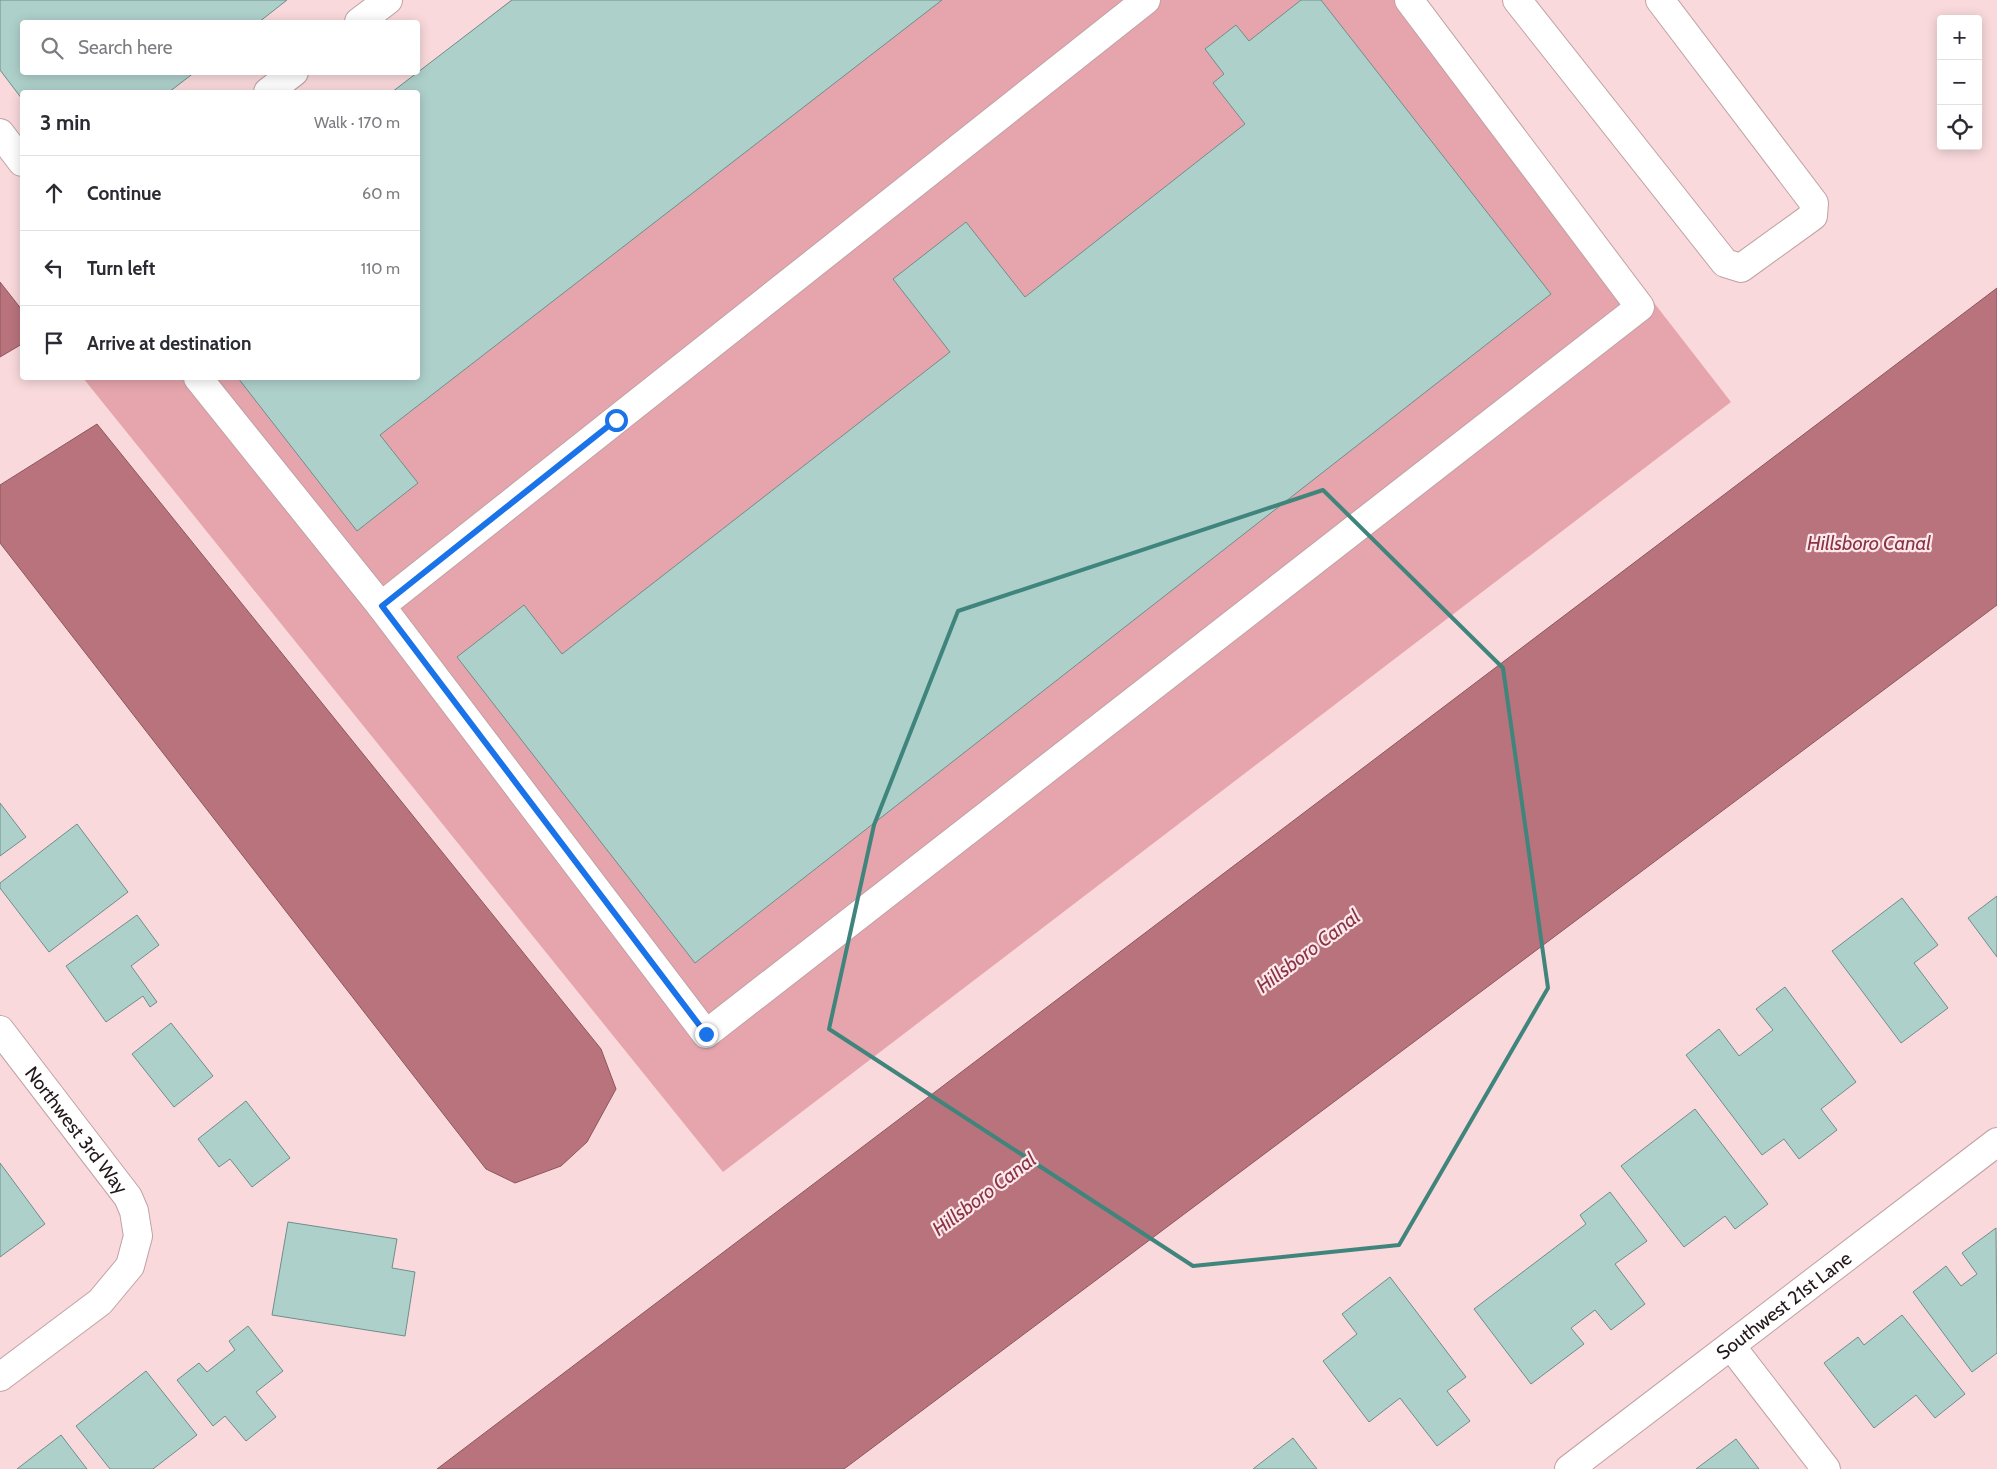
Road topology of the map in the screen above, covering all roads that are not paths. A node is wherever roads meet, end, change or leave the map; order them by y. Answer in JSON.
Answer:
{"nodes":[{"id":1,"x":388,"y":0,"type":"edge"},
{"id":2,"x":1146,"y":0,"type":"edge"},
{"id":3,"x":1409,"y":0,"type":"edge"},
{"id":4,"x":1517,"y":0,"type":"edge"},
{"id":5,"x":1660,"y":0,"type":"edge"},
{"id":6,"x":362,"y":20,"type":"edge"},
{"id":7,"x":290,"y":75,"type":"edge"},
{"id":8,"x":271,"y":90,"type":"edge"},
{"id":9,"x":0,"y":133,"type":"edge"},
{"id":10,"x":20,"y":159,"type":"edge"},
{"id":11,"x":200,"y":380,"type":"edge"},
{"id":12,"x":382,"y":606,"type":"junction"},
{"id":13,"x":0,"y":1030,"type":"edge"},
{"id":14,"x":1997,"y":1142,"type":"edge"},
{"id":15,"x":1731,"y":1346,"type":"junction"},
{"id":16,"x":0,"y":1377,"type":"edge"},
{"id":17,"x":1569,"y":1469,"type":"edge"},
{"id":18,"x":1826,"y":1469,"type":"edge"}],
"edges":[{"from":1,"to":6,"type":"street"},
{"from":2,"to":12,"type":"street"},
{"from":3,"to":12,"type":"street"},
{"from":4,"to":5,"type":"street"},
{"from":7,"to":8,"type":"street"},
{"from":9,"to":10,"type":"street"},
{"from":11,"to":12,"type":"street"},
{"from":13,"to":16,"type":"street","name":"Northwest 3rd Way"},
{"from":14,"to":15,"type":"street","name":"Southwest 21st Lane"},
{"from":15,"to":17,"type":"street","name":"Southwest 21st Lane"},
{"from":15,"to":18,"type":"street"}]}
